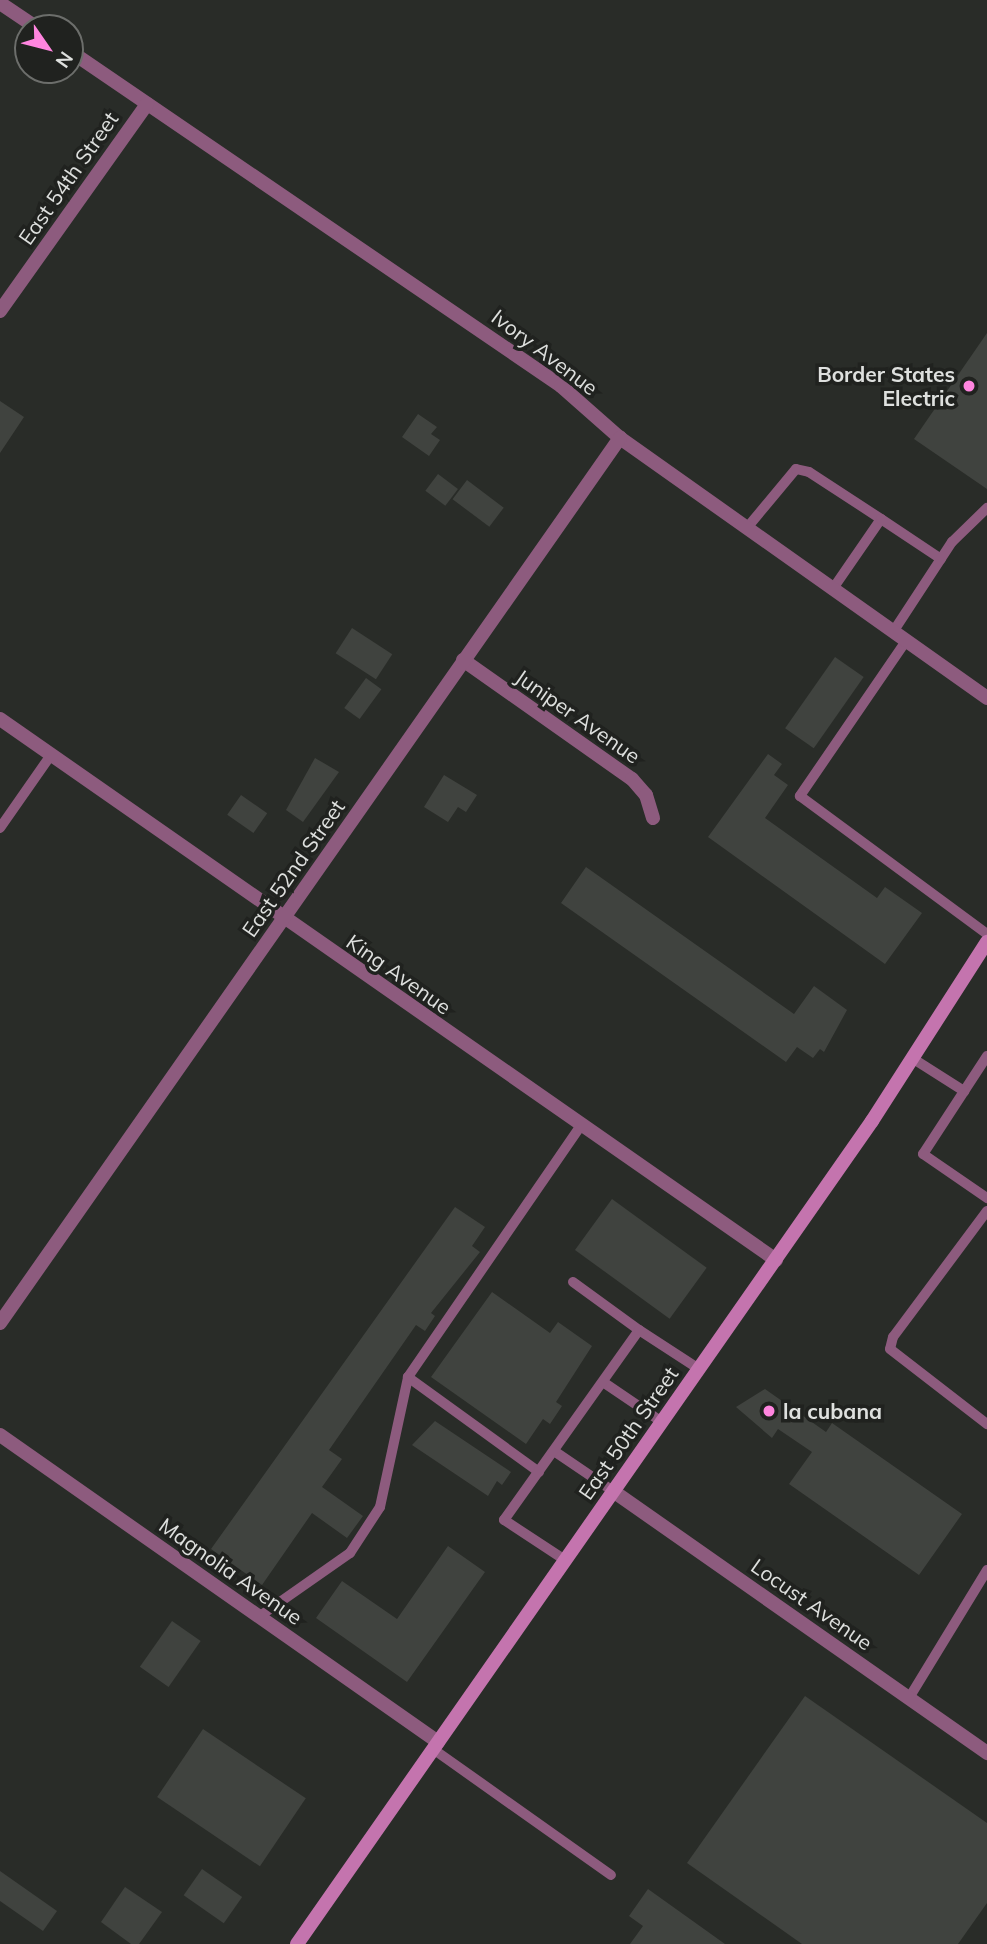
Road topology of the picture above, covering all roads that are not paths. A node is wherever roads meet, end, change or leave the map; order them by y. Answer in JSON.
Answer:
{"nodes":[{"id":1,"x":0,"y":3,"type":"edge"},
{"id":2,"x":16,"y":14,"type":"edge"},
{"id":3,"x":84,"y":61,"type":"edge"},
{"id":4,"x":147,"y":104,"type":"junction"},
{"id":5,"x":0,"y":311,"type":"edge"},
{"id":6,"x":621,"y":438,"type":"junction"},
{"id":7,"x":987,"y":508,"type":"edge"},
{"id":8,"x":881,"y":519,"type":"junction"},
{"id":9,"x":746,"y":529,"type":"junction"},
{"id":10,"x":941,"y":559,"type":"junction"},
{"id":11,"x":832,"y":590,"type":"junction"},
{"id":12,"x":893,"y":632,"type":"junction"},
{"id":13,"x":906,"y":641,"type":"junction"},
{"id":14,"x":463,"y":660,"type":"junction"},
{"id":15,"x":987,"y":698,"type":"edge"},
{"id":16,"x":0,"y":719,"type":"edge"},
{"id":17,"x":51,"y":755,"type":"junction"},
{"id":18,"x":653,"y":818,"type":"dead end"},
{"id":19,"x":0,"y":828,"type":"edge"},
{"id":20,"x":283,"y":920,"type":"junction"},
{"id":21,"x":987,"y":934,"type":"edge"},
{"id":22,"x":987,"y":942,"type":"edge"},
{"id":23,"x":987,"y":1056,"type":"edge"},
{"id":24,"x":912,"y":1058,"type":"junction"},
{"id":25,"x":964,"y":1091,"type":"junction"},
{"id":26,"x":581,"y":1125,"type":"junction"},
{"id":27,"x":987,"y":1198,"type":"edge"},
{"id":28,"x":987,"y":1212,"type":"edge"},
{"id":29,"x":776,"y":1260,"type":"junction"},
{"id":30,"x":573,"y":1282,"type":"dead end"},
{"id":31,"x":0,"y":1322,"type":"edge"},
{"id":32,"x":639,"y":1330,"type":"junction"},
{"id":33,"x":699,"y":1369,"type":"junction"},
{"id":34,"x":408,"y":1377,"type":"junction"},
{"id":35,"x":603,"y":1382,"type":"junction"},
{"id":36,"x":662,"y":1422,"type":"junction"},
{"id":37,"x":987,"y":1424,"type":"edge"},
{"id":38,"x":0,"y":1434,"type":"edge"},
{"id":39,"x":554,"y":1451,"type":"junction"},
{"id":40,"x":539,"y":1472,"type":"junction"},
{"id":41,"x":613,"y":1491,"type":"junction"},
{"id":42,"x":565,"y":1560,"type":"junction"},
{"id":43,"x":987,"y":1570,"type":"edge"},
{"id":44,"x":260,"y":1616,"type":"junction"},
{"id":45,"x":909,"y":1698,"type":"junction"},
{"id":46,"x":435,"y":1745,"type":"junction"},
{"id":47,"x":987,"y":1753,"type":"edge"},
{"id":48,"x":611,"y":1875,"type":"dead end"},
{"id":49,"x":297,"y":1944,"type":"edge"}],
"edges":[{"from":1,"to":2,"type":"street"},
{"from":3,"to":4,"type":"street","name":"Ivory Avenue"},
{"from":4,"to":5,"type":"street","name":"East 54th Street"},
{"from":4,"to":6,"type":"street","name":"Ivory Avenue"},
{"from":6,"to":9,"type":"street","name":"Ivory Avenue"},
{"from":6,"to":14,"type":"street","name":"East 52nd Street"},
{"from":7,"to":10,"type":"lane"},
{"from":8,"to":9,"type":"lane"},
{"from":8,"to":10,"type":"lane"},
{"from":8,"to":11,"type":"lane"},
{"from":9,"to":11,"type":"street","name":"Ivory Avenue"},
{"from":10,"to":12,"type":"lane"},
{"from":11,"to":12,"type":"street","name":"Ivory Avenue"},
{"from":12,"to":13,"type":"street","name":"Ivory Avenue"},
{"from":13,"to":15,"type":"street","name":"Ivory Avenue"},
{"from":13,"to":21,"type":"lane"},
{"from":14,"to":18,"type":"street","name":"Juniper Avenue"},
{"from":14,"to":20,"type":"street","name":"East 52nd Street"},
{"from":16,"to":17,"type":"street","name":"King Avenue"},
{"from":17,"to":19,"type":"lane"},
{"from":17,"to":20,"type":"street","name":"King Avenue"},
{"from":20,"to":26,"type":"street","name":"King Avenue"},
{"from":20,"to":31,"type":"street","name":"East 52nd Street"},
{"from":22,"to":24,"type":"main road","name":"East 50th Street"},
{"from":23,"to":25,"type":"lane"},
{"from":24,"to":25,"type":"lane"},
{"from":24,"to":29,"type":"main road","name":"East 50th Street"},
{"from":25,"to":27,"type":"lane"},
{"from":26,"to":29,"type":"street","name":"King Avenue"},
{"from":26,"to":34,"type":"lane"},
{"from":28,"to":37,"type":"lane"},
{"from":29,"to":33,"type":"main road","name":"East 50th Street"},
{"from":30,"to":32,"type":"lane"},
{"from":32,"to":33,"type":"lane"},
{"from":32,"to":35,"type":"lane"},
{"from":33,"to":36,"type":"main road","name":"East 50th Street"},
{"from":34,"to":40,"type":"lane"},
{"from":34,"to":44,"type":"lane"},
{"from":35,"to":36,"type":"lane"},
{"from":35,"to":39,"type":"lane"},
{"from":36,"to":41,"type":"main road","name":"East 50th Street"},
{"from":38,"to":44,"type":"street","name":"Magnolia Avenue"},
{"from":39,"to":40,"type":"lane"},
{"from":39,"to":41,"type":"lane"},
{"from":40,"to":42,"type":"lane"},
{"from":41,"to":42,"type":"main road","name":"East 50th Street"},
{"from":41,"to":45,"type":"street","name":"Locust Avenue"},
{"from":42,"to":46,"type":"main road","name":"East 50th Street"},
{"from":43,"to":45,"type":"lane"},
{"from":44,"to":46,"type":"street","name":"Magnolia Avenue"},
{"from":45,"to":47,"type":"street","name":"Locust Avenue"},
{"from":46,"to":48,"type":"lane"},
{"from":46,"to":49,"type":"main road","name":"East 50th Street"}]}
